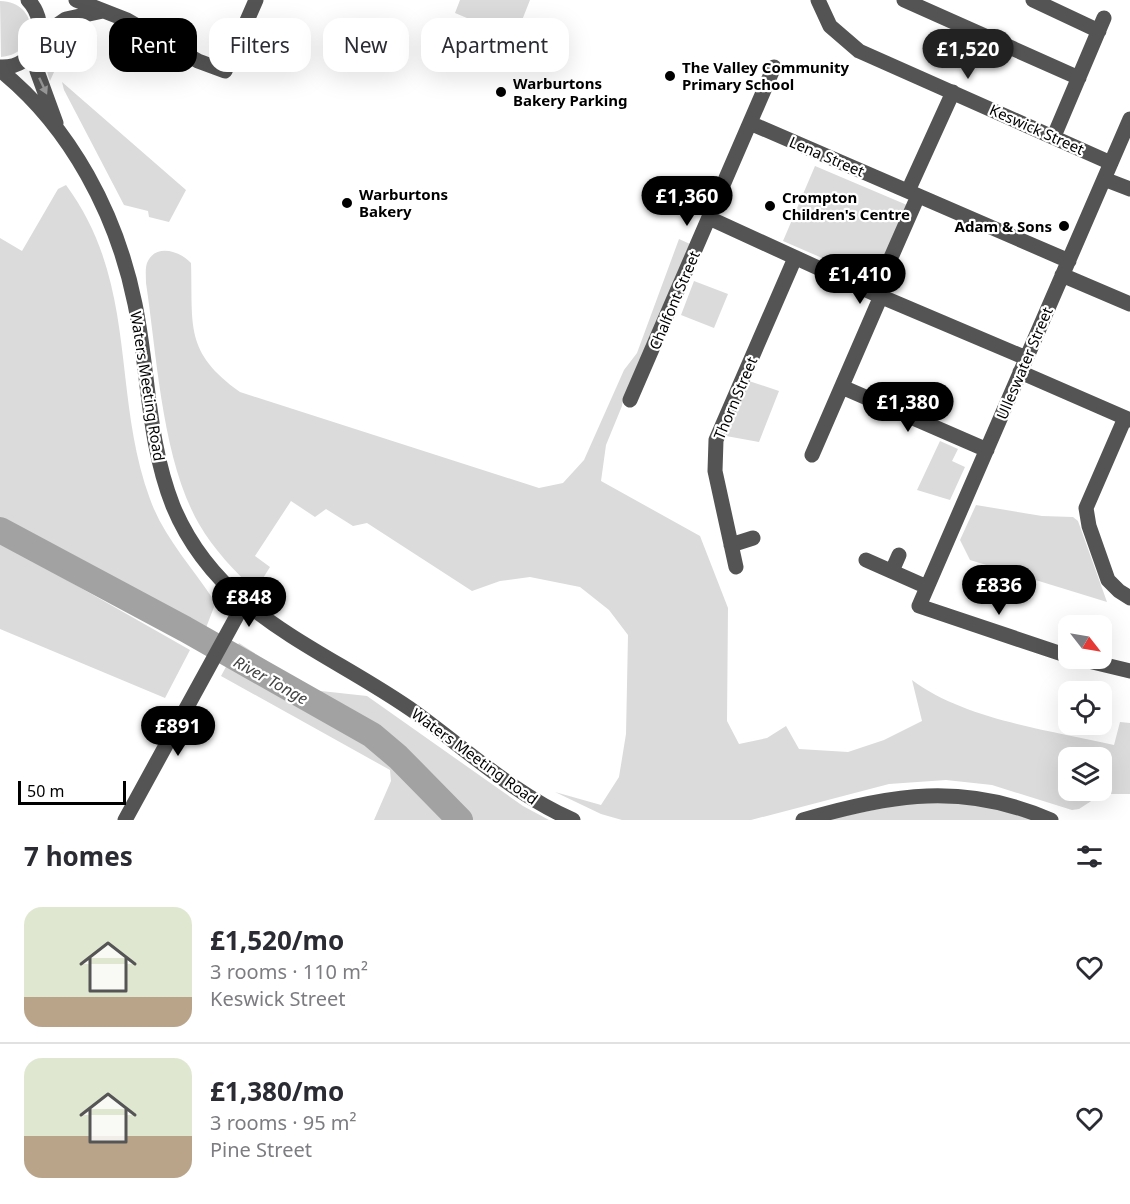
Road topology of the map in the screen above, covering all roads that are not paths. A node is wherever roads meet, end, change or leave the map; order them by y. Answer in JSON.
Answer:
{"nodes":[{"id":1,"x":27,"y":0,"type":"edge"},
{"id":2,"x":76,"y":0,"type":"edge"},
{"id":3,"x":256,"y":0,"type":"edge"},
{"id":4,"x":818,"y":0,"type":"edge"},
{"id":5,"x":904,"y":0,"type":"edge"},
{"id":6,"x":1033,"y":0,"type":"edge"},
{"id":7,"x":106,"y":11,"type":"junction"},
{"id":8,"x":39,"y":18,"type":"edge"},
{"id":9,"x":66,"y":18,"type":"edge"},
{"id":10,"x":18,"y":63,"type":"edge"},
{"id":11,"x":774,"y":67,"type":"dead end"},
{"id":12,"x":0,"y":68,"type":"edge"},
{"id":13,"x":37,"y":72,"type":"edge"},
{"id":14,"x":1079,"y":78,"type":"junction"},
{"id":15,"x":953,"y":92,"type":"junction"},
{"id":16,"x":1130,"y":119,"type":"edge"},
{"id":17,"x":750,"y":123,"type":"junction"},
{"id":18,"x":57,"y":125,"type":"junction"},
{"id":19,"x":1054,"y":136,"type":"junction"},
{"id":20,"x":1111,"y":163,"type":"junction"},
{"id":21,"x":1104,"y":178,"type":"junction"},
{"id":22,"x":1130,"y":189,"type":"edge"},
{"id":23,"x":913,"y":194,"type":"junction"},
{"id":24,"x":709,"y":218,"type":"junction"},
{"id":25,"x":795,"y":258,"type":"junction"},
{"id":26,"x":1066,"y":268,"type":"junction"},
{"id":27,"x":878,"y":295,"type":"junction"},
{"id":28,"x":1130,"y":304,"type":"edge"},
{"id":29,"x":1023,"y":365,"type":"junction"},
{"id":30,"x":842,"y":387,"type":"junction"},
{"id":31,"x":630,"y":400,"type":"dead end"},
{"id":32,"x":1127,"y":419,"type":"edge"},
{"id":33,"x":987,"y":450,"type":"junction"},
{"id":34,"x":812,"y":455,"type":"dead end"},
{"id":35,"x":753,"y":538,"type":"dead end"},
{"id":36,"x":731,"y":544,"type":"junction"},
{"id":37,"x":899,"y":555,"type":"dead end"},
{"id":38,"x":866,"y":560,"type":"dead end"},
{"id":39,"x":736,"y":567,"type":"dead end"},
{"id":40,"x":892,"y":571,"type":"junction"},
{"id":41,"x":927,"y":587,"type":"junction"},
{"id":42,"x":1130,"y":598,"type":"edge"},
{"id":43,"x":244,"y":603,"type":"junction"},
{"id":44,"x":1058,"y":653,"type":"edge"},
{"id":45,"x":1112,"y":661,"type":"edge"},
{"id":46,"x":1130,"y":671,"type":"edge"},
{"id":47,"x":125,"y":820,"type":"edge"},
{"id":48,"x":573,"y":820,"type":"edge"},
{"id":49,"x":803,"y":820,"type":"edge"},
{"id":50,"x":1051,"y":820,"type":"edge"}],
"edges":[{"from":1,"to":8,"type":"street","name":"Waters Meeting Road"},
{"from":2,"to":7,"type":"street"},
{"from":3,"to":7,"type":"street"},
{"from":4,"to":15,"type":"street","name":"Keswick Street"},
{"from":5,"to":14,"type":"street"},
{"from":6,"to":14,"type":"street"},
{"from":7,"to":9,"type":"street"},
{"from":10,"to":12,"type":"street"},
{"from":11,"to":17,"type":"street","name":"Chalfont Street"},
{"from":12,"to":18,"type":"street","name":"Waters Meeting Road"},
{"from":13,"to":18,"type":"street","name":"Waters Meeting Road","one_way":true},
{"from":14,"to":19,"type":"street"},
{"from":15,"to":19,"type":"street","name":"Keswick Street"},
{"from":15,"to":23,"type":"street"},
{"from":16,"to":20,"type":"street","name":"Ulleswater Street"},
{"from":17,"to":23,"type":"street","name":"Lena Street"},
{"from":17,"to":24,"type":"street","name":"Chalfont Street"},
{"from":18,"to":43,"type":"street","name":"Waters Meeting Road"},
{"from":19,"to":20,"type":"street","name":"Keswick Street"},
{"from":20,"to":21,"type":"street","name":"Ulleswater Street"},
{"from":21,"to":22,"type":"street"},
{"from":21,"to":26,"type":"street","name":"Ulleswater Street"},
{"from":23,"to":26,"type":"street","name":"Lena Street"},
{"from":23,"to":27,"type":"street"},
{"from":24,"to":25,"type":"street"},
{"from":24,"to":31,"type":"street","name":"Chalfont Street"},
{"from":25,"to":27,"type":"street"},
{"from":25,"to":36,"type":"street","name":"Thorn Street"},
{"from":26,"to":28,"type":"street","name":"Lena Street"},
{"from":26,"to":29,"type":"street","name":"Ulleswater Street"},
{"from":27,"to":29,"type":"street"},
{"from":27,"to":30,"type":"street"},
{"from":29,"to":32,"type":"street"},
{"from":29,"to":33,"type":"street","name":"Ulleswater Street"},
{"from":30,"to":33,"type":"street"},
{"from":30,"to":34,"type":"street"},
{"from":32,"to":42,"type":"street"},
{"from":33,"to":41,"type":"street","name":"Ulleswater Street"},
{"from":35,"to":36,"type":"street"},
{"from":36,"to":39,"type":"street","name":"Thorn Street"},
{"from":37,"to":40,"type":"street"},
{"from":38,"to":40,"type":"street"},
{"from":40,"to":41,"type":"street"},
{"from":41,"to":44,"type":"street","name":"Ulleswater Street"},
{"from":43,"to":47,"type":"street"},
{"from":43,"to":48,"type":"street","name":"Waters Meeting Road"},
{"from":45,"to":46,"type":"street"},
{"from":49,"to":50,"type":"street"}]}
